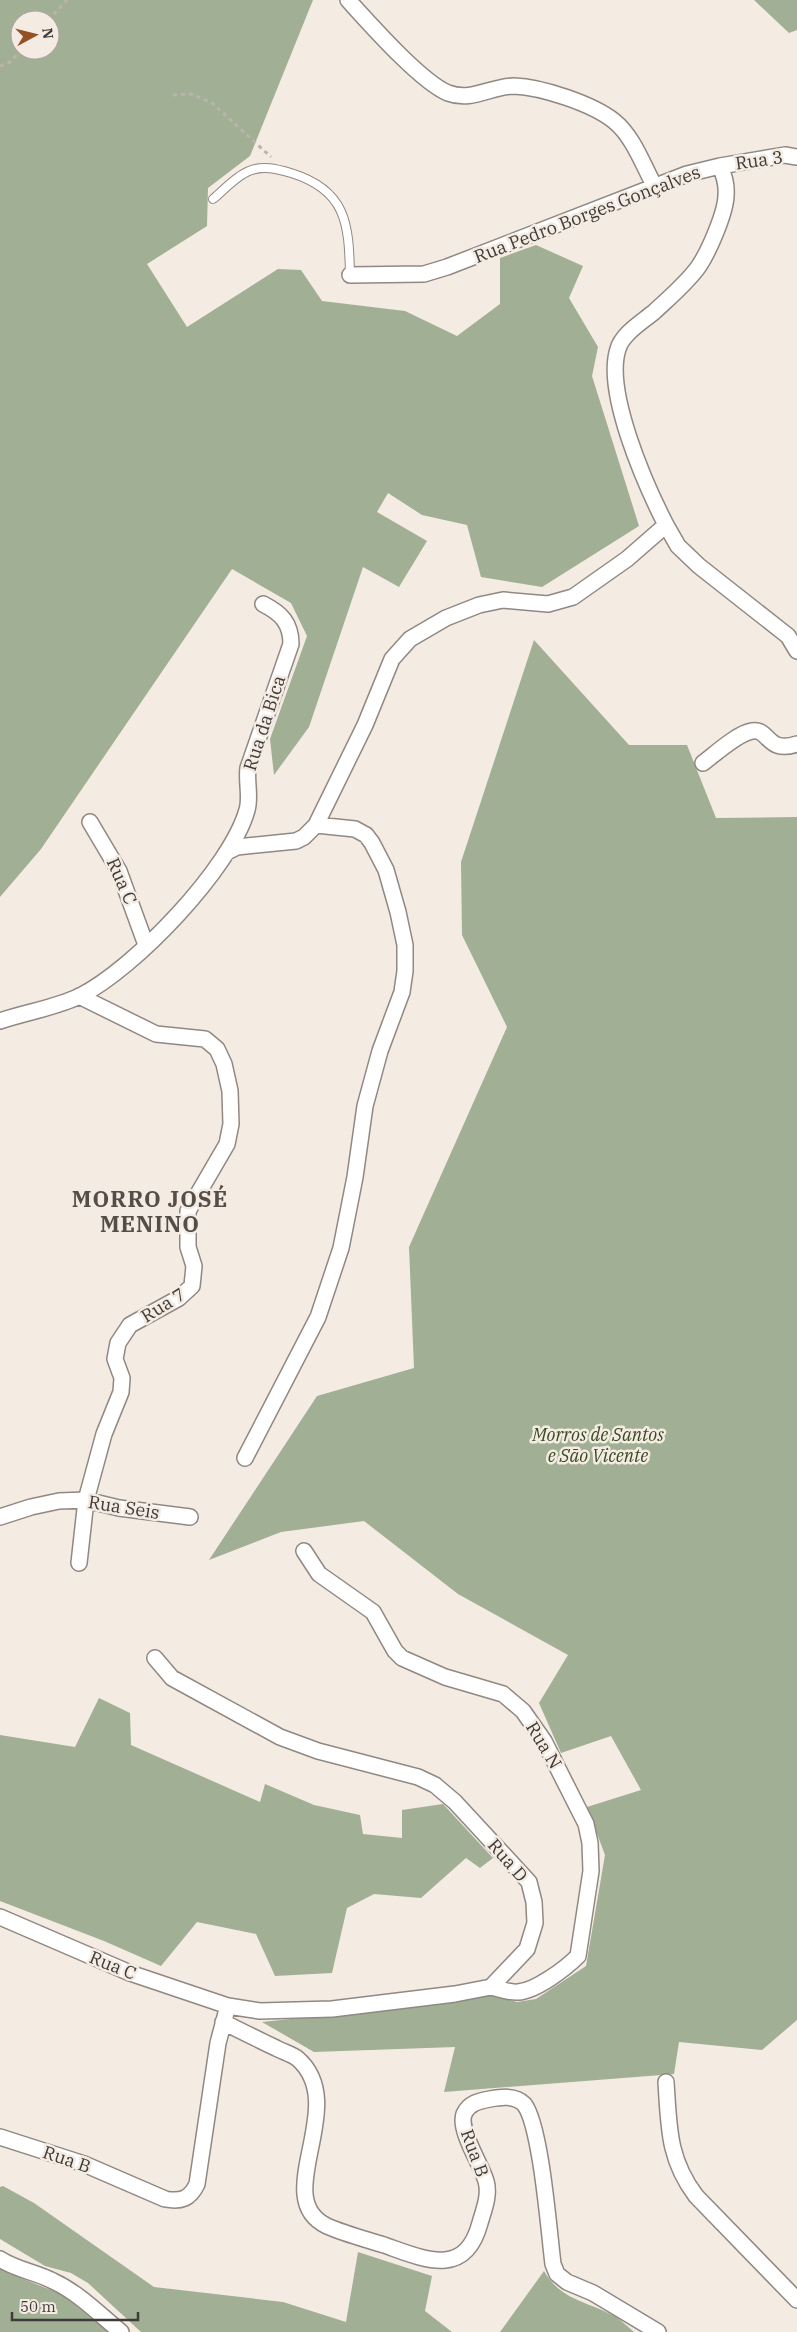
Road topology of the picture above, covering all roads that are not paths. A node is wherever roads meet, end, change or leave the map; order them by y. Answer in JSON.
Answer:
{"nodes":[{"id":1,"x":348,"y":0,"type":"edge"},
{"id":2,"x":797,"y":157,"type":"edge"},
{"id":3,"x":720,"y":166,"type":"junction"},
{"id":4,"x":654,"y":185,"type":"junction"},
{"id":5,"x":213,"y":199,"type":"dead end"},
{"id":6,"x":350,"y":275,"type":"joint"},
{"id":7,"x":666,"y":525,"type":"junction"},
{"id":8,"x":263,"y":604,"type":"dead end"},
{"id":9,"x":797,"y":651,"type":"edge"},
{"id":10,"x":797,"y":744,"type":"edge"},
{"id":11,"x":703,"y":763,"type":"dead end"},
{"id":12,"x":90,"y":822,"type":"dead end"},
{"id":13,"x":316,"y":825,"type":"junction"},
{"id":14,"x":226,"y":852,"type":"junction"},
{"id":15,"x":146,"y":945,"type":"junction"},
{"id":16,"x":79,"y":996,"type":"junction"},
{"id":17,"x":0,"y":1021,"type":"edge"},
{"id":18,"x":245,"y":1458,"type":"dead end"},
{"id":19,"x":86,"y":1500,"type":"junction"},
{"id":20,"x":190,"y":1517,"type":"dead end"},
{"id":21,"x":0,"y":1518,"type":"edge"},
{"id":22,"x":304,"y":1551,"type":"dead end"},
{"id":23,"x":79,"y":1563,"type":"dead end"},
{"id":24,"x":155,"y":1658,"type":"dead end"},
{"id":25,"x":0,"y":1916,"type":"edge"},
{"id":26,"x":491,"y":1987,"type":"junction"},
{"id":27,"x":228,"y":2006,"type":"junction"},
{"id":28,"x":223,"y":2022,"type":"junction"},
{"id":29,"x":666,"y":2082,"type":"dead end"},
{"id":30,"x":0,"y":2137,"type":"edge"},
{"id":31,"x":0,"y":2259,"type":"edge"},
{"id":32,"x":797,"y":2300,"type":"edge"},
{"id":33,"x":121,"y":2332,"type":"edge"},
{"id":34,"x":658,"y":2332,"type":"edge"}],
"edges":[{"from":1,"to":4,"type":"street"},
{"from":2,"to":3,"type":"street","name":"Rua 3"},
{"from":3,"to":4,"type":"street","name":"Rua Pedro Borges Gonçalves"},
{"from":3,"to":7,"type":"street","name":"Rua Pedro Borges Gonçalves"},
{"from":4,"to":6,"type":"street","name":"Rua Pedro Borges Gonçalves"},
{"from":5,"to":6,"type":"lane"},
{"from":7,"to":9,"type":"street","name":"Rua Pedro Borges Gonçalves"},
{"from":7,"to":13,"type":"street"},
{"from":8,"to":14,"type":"street","name":"Rua da Bica"},
{"from":10,"to":11,"type":"street"},
{"from":12,"to":15,"type":"street","name":"Rua C"},
{"from":13,"to":14,"type":"street"},
{"from":13,"to":18,"type":"street"},
{"from":14,"to":15,"type":"street","name":"Rua da Bica"},
{"from":15,"to":16,"type":"street","name":"Rua da Bica"},
{"from":16,"to":17,"type":"street","name":"Rua da Bica"},
{"from":16,"to":19,"type":"street","name":"Rua 7"},
{"from":19,"to":20,"type":"street","name":"Rua Seis"},
{"from":19,"to":21,"type":"street","name":"Rua Seis"},
{"from":19,"to":23,"type":"street","name":"Rua 7"},
{"from":22,"to":26,"type":"street","name":"Rua N"},
{"from":24,"to":26,"type":"street","name":"Rua D"},
{"from":25,"to":27,"type":"street","name":"Rua C"},
{"from":26,"to":27,"type":"street"},
{"from":27,"to":28,"type":"street","name":"Rua B"},
{"from":28,"to":30,"type":"street","name":"Rua B"},
{"from":28,"to":34,"type":"street","name":"Rua B"},
{"from":29,"to":32,"type":"street"},
{"from":31,"to":33,"type":"street"}]}
